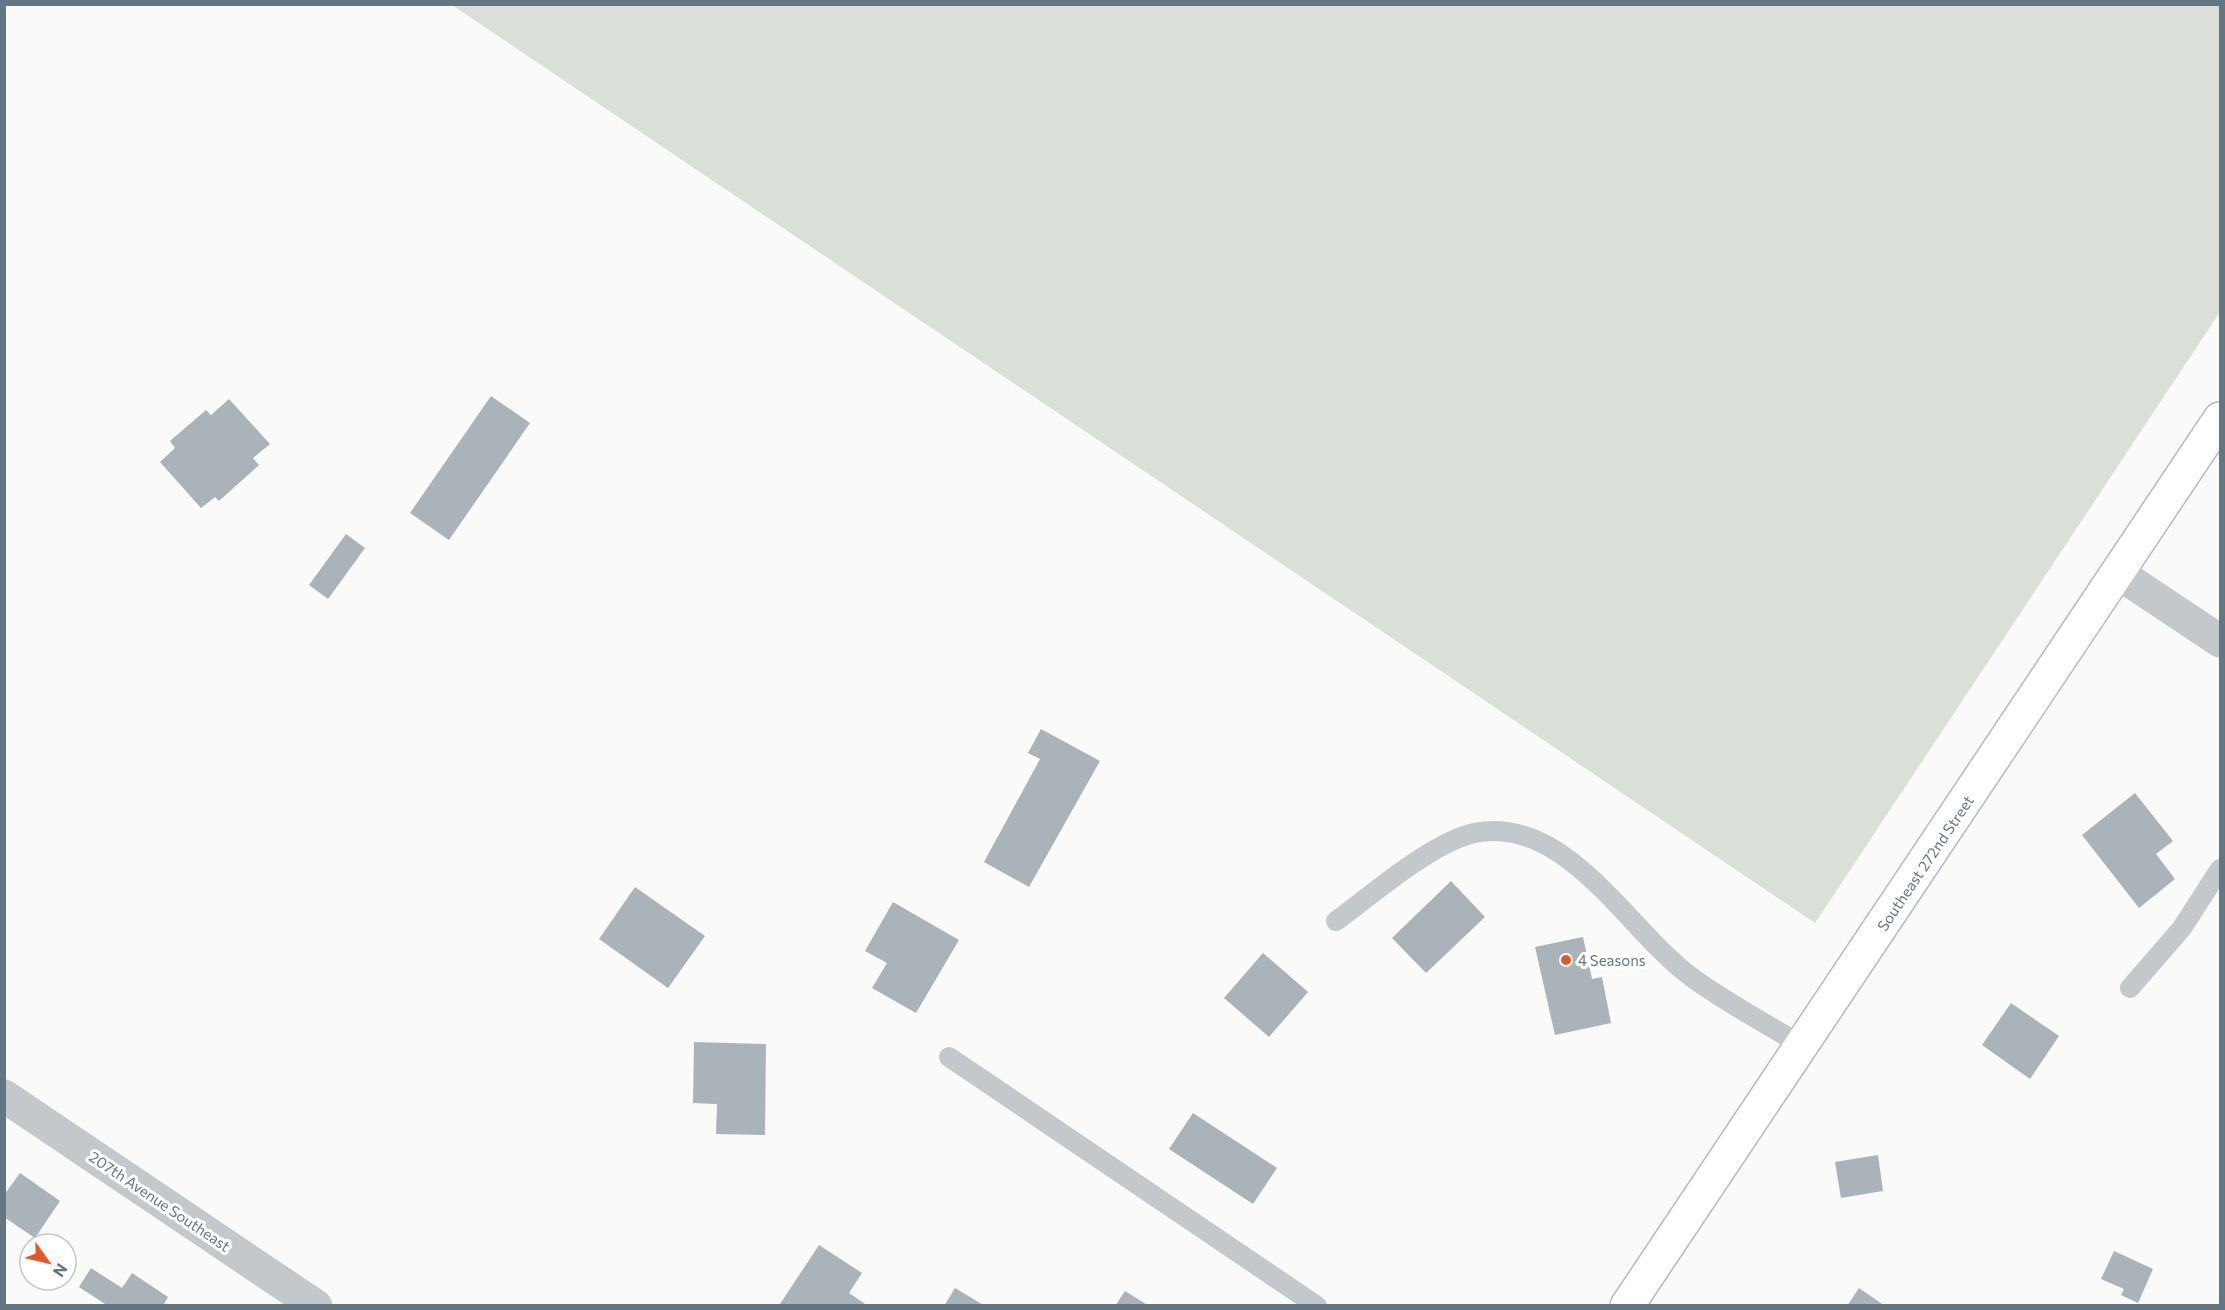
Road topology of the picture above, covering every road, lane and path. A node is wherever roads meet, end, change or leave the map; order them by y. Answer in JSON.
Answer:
{"nodes":[{"id":1,"x":2220,"y":419,"type":"edge"},
{"id":2,"x":2118,"y":573,"type":"junction"},
{"id":3,"x":2220,"y":641,"type":"edge"},
{"id":4,"x":2220,"y":869,"type":"edge"},
{"id":5,"x":1336,"y":921,"type":"dead end"},
{"id":6,"x":2130,"y":988,"type":"dead end"},
{"id":7,"x":1803,"y":1046,"type":"junction"},
{"id":8,"x":949,"y":1057,"type":"dead end"},
{"id":9,"x":4,"y":1096,"type":"edge"},
{"id":10,"x":316,"y":1305,"type":"edge"},
{"id":11,"x":1317,"y":1305,"type":"edge"},
{"id":12,"x":1628,"y":1305,"type":"edge"}],
"edges":[{"from":1,"to":2,"type":"main road","name":"Southeast 272nd Street"},
{"from":2,"to":3,"type":"street"},
{"from":2,"to":7,"type":"main road","name":"Southeast 272nd Street"},
{"from":4,"to":6,"type":"lane"},
{"from":5,"to":7,"type":"lane"},
{"from":7,"to":12,"type":"main road","name":"Southeast 272nd Street"},
{"from":8,"to":11,"type":"lane"},
{"from":9,"to":10,"type":"street","name":"207th Avenue Southeast"}]}
